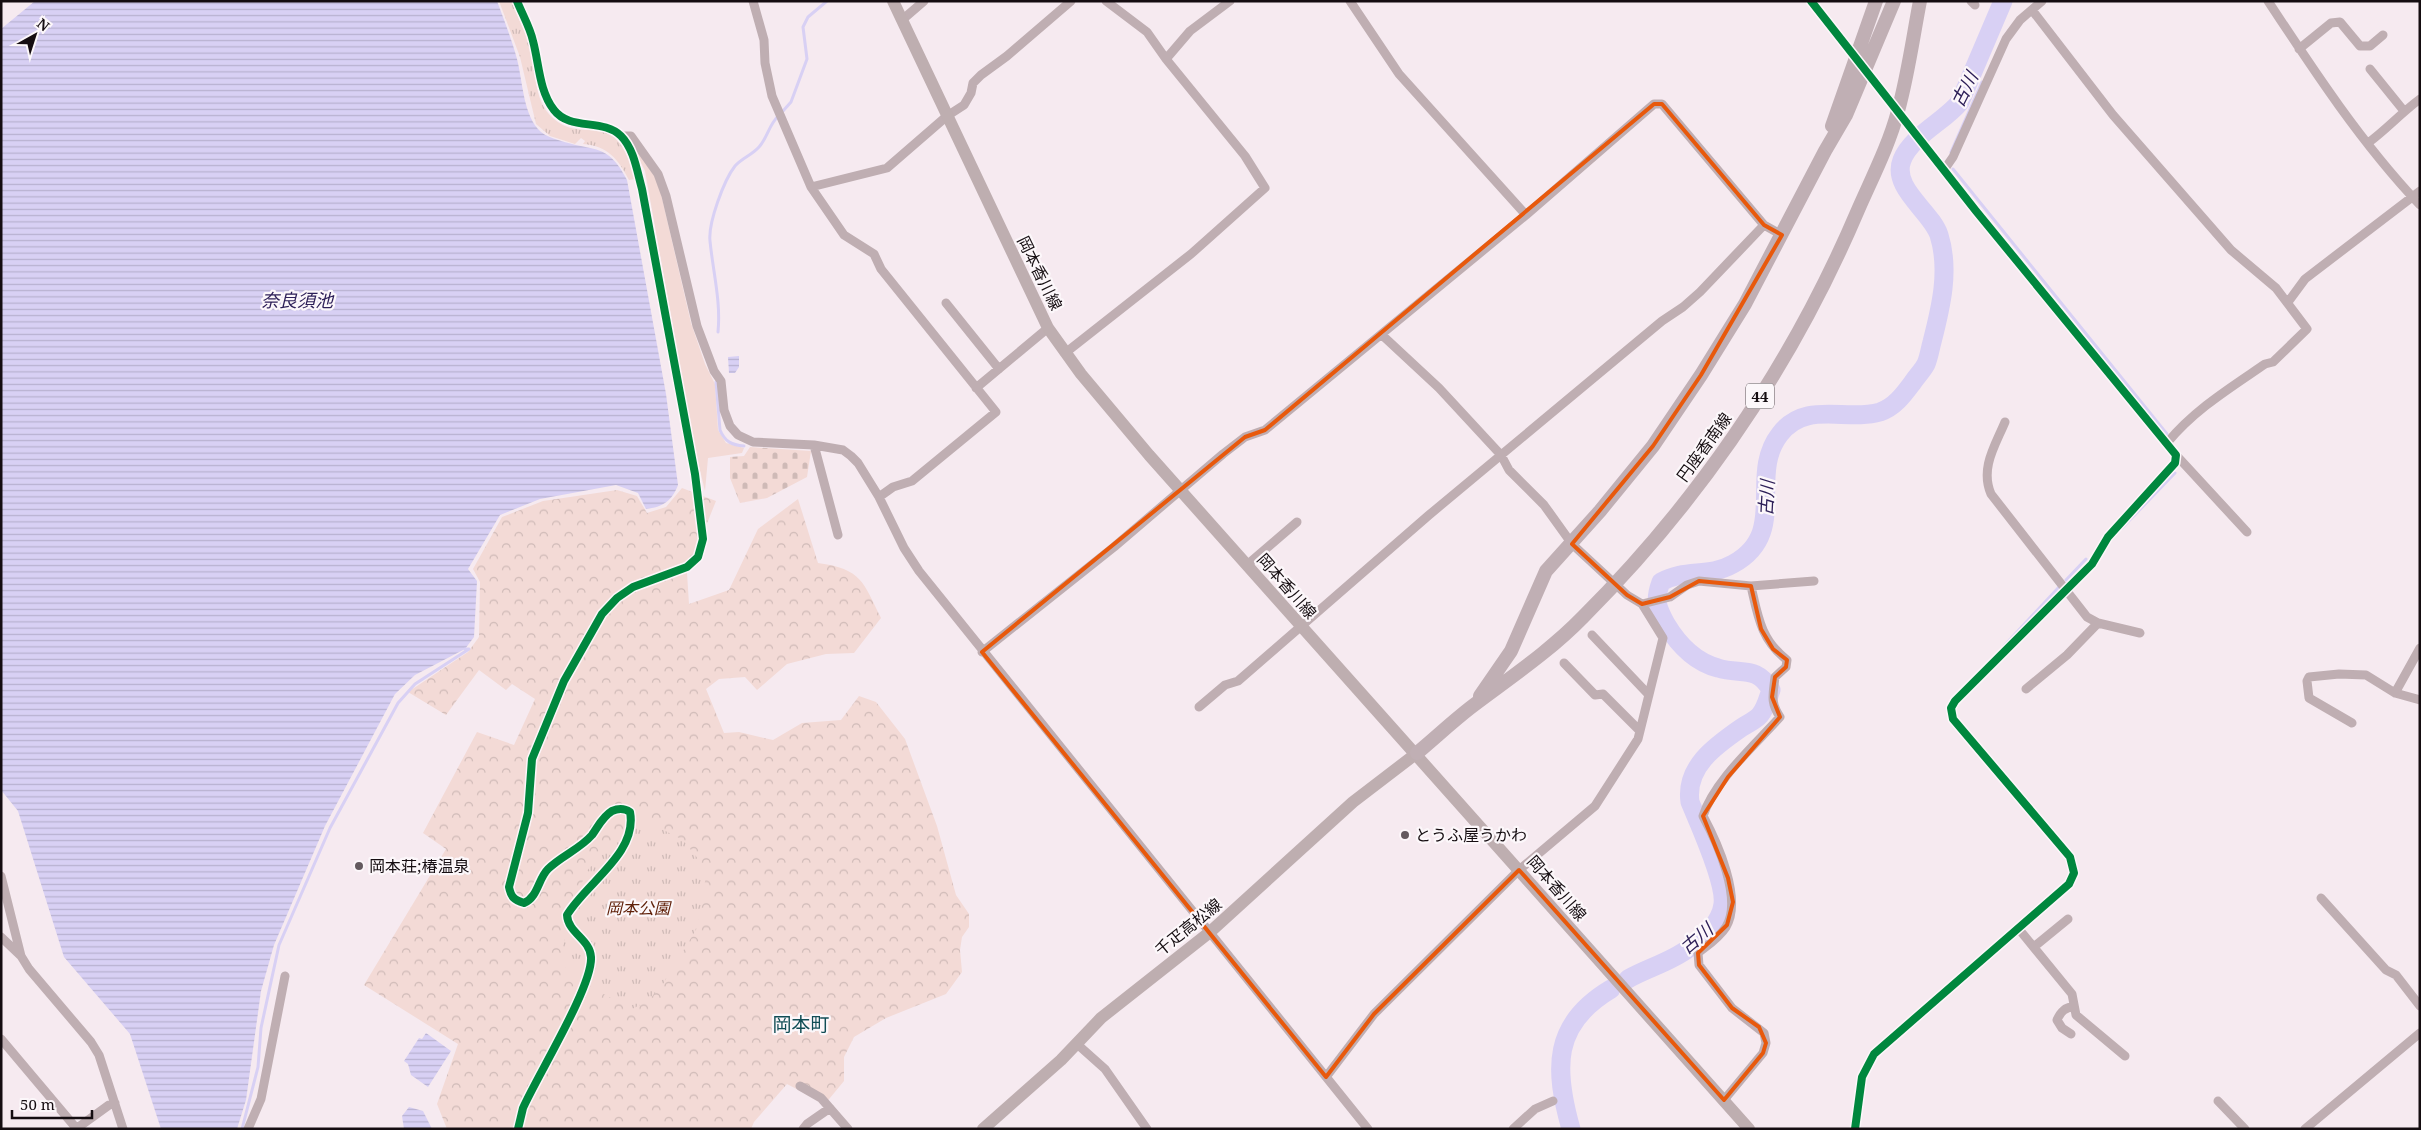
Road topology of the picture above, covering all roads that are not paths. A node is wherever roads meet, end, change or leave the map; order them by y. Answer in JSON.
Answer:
{"nodes":[{"id":1,"x":517,"y":1,"type":"edge"},
{"id":2,"x":753,"y":1,"type":"edge"},
{"id":3,"x":893,"y":1,"type":"edge"},
{"id":4,"x":924,"y":1,"type":"edge"},
{"id":5,"x":1071,"y":1,"type":"edge"},
{"id":6,"x":1106,"y":1,"type":"edge"},
{"id":7,"x":1230,"y":1,"type":"edge"},
{"id":8,"x":1350,"y":1,"type":"edge"},
{"id":9,"x":1811,"y":1,"type":"edge"},
{"id":10,"x":1876,"y":1,"type":"edge"},
{"id":11,"x":1894,"y":1,"type":"edge"},
{"id":12,"x":1920,"y":1,"type":"edge"},
{"id":13,"x":2042,"y":1,"type":"edge"},
{"id":14,"x":2268,"y":1,"type":"edge"},
{"id":15,"x":2032,"y":10,"type":"junction"},
{"id":16,"x":902,"y":20,"type":"junction"},
{"id":17,"x":2383,"y":35,"type":"dead end"},
{"id":18,"x":2299,"y":49,"type":"junction"},
{"id":19,"x":1856,"y":58,"type":"junction"},
{"id":20,"x":1166,"y":59,"type":"junction"},
{"id":21,"x":2370,"y":69,"type":"dead end"},
{"id":22,"x":1865,"y":70,"type":"junction"},
{"id":23,"x":2420,"y":99,"type":"edge"},
{"id":24,"x":2404,"y":111,"type":"junction"},
{"id":25,"x":1898,"y":112,"type":"junction"},
{"id":26,"x":947,"y":116,"type":"junction"},
{"id":27,"x":621,"y":136,"type":"junction"},
{"id":28,"x":2368,"y":143,"type":"junction"},
{"id":29,"x":1824,"y":151,"type":"junction"},
{"id":30,"x":1944,"y":170,"type":"junction"},
{"id":31,"x":811,"y":188,"type":"junction"},
{"id":32,"x":2420,"y":191,"type":"edge"},
{"id":33,"x":2412,"y":196,"type":"junction"},
{"id":34,"x":2420,"y":205,"type":"edge"},
{"id":35,"x":1526,"y":215,"type":"junction"},
{"id":36,"x":1764,"y":225,"type":"junction"},
{"id":37,"x":1782,"y":235,"type":"junction"},
{"id":38,"x":2288,"y":302,"type":"junction"},
{"id":39,"x":946,"y":303,"type":"dead end"},
{"id":40,"x":1048,"y":328,"type":"junction"},
{"id":41,"x":1382,"y":335,"type":"junction"},
{"id":42,"x":1064,"y":352,"type":"junction"},
{"id":43,"x":999,"y":369,"type":"junction"},
{"id":44,"x":976,"y":388,"type":"junction"},
{"id":45,"x":2005,"y":422,"type":"dead end"},
{"id":46,"x":2167,"y":443,"type":"junction"},
{"id":47,"x":814,"y":445,"type":"junction"},
{"id":48,"x":1501,"y":455,"type":"junction"},
{"id":49,"x":2176,"y":455,"type":"junction"},
{"id":50,"x":1181,"y":491,"type":"junction"},
{"id":51,"x":879,"y":497,"type":"junction"},
{"id":52,"x":1297,"y":522,"type":"dead end"},
{"id":53,"x":2247,"y":532,"type":"dead end"},
{"id":54,"x":838,"y":535,"type":"dead end"},
{"id":55,"x":1572,"y":544,"type":"junction"},
{"id":56,"x":1247,"y":565,"type":"junction"},
{"id":57,"x":1814,"y":580,"type":"dead end"},
{"id":58,"x":1614,"y":584,"type":"junction"},
{"id":59,"x":1751,"y":586,"type":"junction"},
{"id":60,"x":2066,"y":590,"type":"junction"},
{"id":61,"x":1646,"y":603,"type":"junction"},
{"id":62,"x":2098,"y":623,"type":"junction"},
{"id":63,"x":1301,"y":626,"type":"junction"},
{"id":64,"x":2140,"y":633,"type":"dead end"},
{"id":65,"x":1592,"y":635,"type":"dead end"},
{"id":66,"x":2420,"y":648,"type":"edge"},
{"id":67,"x":982,"y":652,"type":"junction"},
{"id":68,"x":1564,"y":663,"type":"dead end"},
{"id":69,"x":2026,"y":689,"type":"dead end"},
{"id":70,"x":2395,"y":693,"type":"junction"},
{"id":71,"x":1649,"y":695,"type":"junction"},
{"id":72,"x":2420,"y":700,"type":"edge"},
{"id":73,"x":1199,"y":707,"type":"dead end"},
{"id":74,"x":1470,"y":708,"type":"junction"},
{"id":75,"x":2352,"y":724,"type":"dead end"},
{"id":76,"x":1640,"y":731,"type":"junction"},
{"id":77,"x":1417,"y":753,"type":"junction"},
{"id":78,"x":1520,"y":870,"type":"junction"},
{"id":79,"x":1,"y":876,"type":"edge"},
{"id":80,"x":4,"y":895,"type":"edge"},
{"id":81,"x":2321,"y":898,"type":"dead end"},
{"id":82,"x":2068,"y":919,"type":"dead end"},
{"id":83,"x":2018,"y":928,"type":"junction"},
{"id":84,"x":1210,"y":932,"type":"junction"},
{"id":85,"x":1,"y":937,"type":"edge"},
{"id":86,"x":2035,"y":946,"type":"junction"},
{"id":87,"x":21,"y":956,"type":"junction"},
{"id":88,"x":286,"y":976,"type":"dead end"},
{"id":89,"x":2074,"y":1006,"type":"junction"},
{"id":90,"x":2420,"y":1006,"type":"edge"},
{"id":91,"x":2420,"y":1033,"type":"edge"},
{"id":92,"x":2071,"y":1034,"type":"dead end"},
{"id":93,"x":1,"y":1039,"type":"edge"},
{"id":94,"x":1077,"y":1044,"type":"junction"},
{"id":95,"x":2124,"y":1056,"type":"dead end"},
{"id":96,"x":1326,"y":1077,"type":"junction"},
{"id":97,"x":800,"y":1086,"type":"dead end"},
{"id":98,"x":1724,"y":1100,"type":"junction"},
{"id":99,"x":1553,"y":1101,"type":"dead end"},
{"id":100,"x":2218,"y":1102,"type":"dead end"},
{"id":101,"x":115,"y":1104,"type":"junction"},
{"id":102,"x":830,"y":1108,"type":"junction"},
{"id":103,"x":844,"y":1127,"type":"edge"},
{"id":104,"x":76,"y":1128,"type":"edge"},
{"id":105,"x":123,"y":1129,"type":"edge"},
{"id":106,"x":248,"y":1129,"type":"edge"},
{"id":107,"x":518,"y":1129,"type":"edge"},
{"id":108,"x":803,"y":1129,"type":"edge"},
{"id":109,"x":982,"y":1129,"type":"edge"},
{"id":110,"x":1147,"y":1129,"type":"edge"},
{"id":111,"x":1368,"y":1129,"type":"edge"},
{"id":112,"x":1513,"y":1129,"type":"edge"},
{"id":113,"x":1749,"y":1129,"type":"edge"},
{"id":114,"x":1855,"y":1129,"type":"edge"},
{"id":115,"x":2246,"y":1129,"type":"edge"},
{"id":116,"x":2305,"y":1129,"type":"edge"}],
"edges":[{"from":1,"to":27,"type":"street"},
{"from":2,"to":31,"type":"street"},
{"from":3,"to":16,"type":"main road","name":"岡本香川線"},
{"from":4,"to":16,"type":"street"},
{"from":5,"to":26,"type":"street"},
{"from":6,"to":20,"type":"street"},
{"from":7,"to":20,"type":"street"},
{"from":8,"to":35,"type":"street"},
{"from":9,"to":19,"type":"street"},
{"from":10,"to":19,"type":"main road","number":"44"},
{"from":11,"to":22,"type":"main road","name":"円座香南線","number":"44"},
{"from":12,"to":25,"type":"main road","name":"円座香南線","number":"44"},
{"from":13,"to":15,"type":"street"},
{"from":14,"to":18,"type":"street"},
{"from":15,"to":30,"type":"street"},
{"from":15,"to":38,"type":"street"},
{"from":16,"to":26,"type":"main road","name":"岡本香川線"},
{"from":17,"to":18,"type":"street"},
{"from":18,"to":28,"type":"street"},
{"from":19,"to":22,"type":"street"},
{"from":19,"to":29,"type":"main road","number":"44"},
{"from":20,"to":42,"type":"street"},
{"from":21,"to":24,"type":"street"},
{"from":22,"to":25,"type":"street"},
{"from":22,"to":29,"type":"main road","name":"円座香南線","number":"44"},
{"from":23,"to":24,"type":"street"},
{"from":24,"to":28,"type":"street"},
{"from":25,"to":30,"type":"street"},
{"from":25,"to":58,"type":"main road","name":"円座香南線","number":"44"},
{"from":26,"to":31,"type":"street"},
{"from":26,"to":40,"type":"main road","name":"岡本香川線"},
{"from":27,"to":47,"type":"street"},
{"from":27,"to":107,"type":"street"},
{"from":28,"to":33,"type":"street"},
{"from":29,"to":37,"type":"main road","name":"円座香南線","number":"44"},
{"from":30,"to":46,"type":"street"},
{"from":31,"to":44,"type":"street"},
{"from":32,"to":33,"type":"street"},
{"from":33,"to":34,"type":"street"},
{"from":33,"to":38,"type":"street"},
{"from":35,"to":36,"type":"street"},
{"from":35,"to":41,"type":"street"},
{"from":36,"to":37,"type":"street"},
{"from":36,"to":48,"type":"street"},
{"from":37,"to":55,"type":"main road","name":"円座香南線","number":"44"},
{"from":38,"to":46,"type":"street"},
{"from":39,"to":43,"type":"street"},
{"from":40,"to":42,"type":"main road","name":"岡本香川線"},
{"from":40,"to":43,"type":"street"},
{"from":41,"to":48,"type":"street"},
{"from":41,"to":50,"type":"street"},
{"from":42,"to":50,"type":"main road","name":"岡本香川線"},
{"from":43,"to":44,"type":"street"},
{"from":44,"to":51,"type":"street"},
{"from":45,"to":60,"type":"street"},
{"from":46,"to":49,"type":"street"},
{"from":47,"to":51,"type":"street"},
{"from":47,"to":54,"type":"street"},
{"from":48,"to":55,"type":"street"},
{"from":48,"to":63,"type":"street"},
{"from":49,"to":53,"type":"street"},
{"from":49,"to":60,"type":"street"},
{"from":50,"to":56,"type":"main road","name":"岡本香川線"},
{"from":50,"to":67,"type":"street"},
{"from":51,"to":67,"type":"street"},
{"from":52,"to":56,"type":"street"},
{"from":55,"to":58,"type":"street"},
{"from":55,"to":74,"type":"main road","name":"円座香南線","number":"44"},
{"from":56,"to":63,"type":"main road","name":"岡本香川線"},
{"from":57,"to":59,"type":"street"},
{"from":58,"to":61,"type":"street"},
{"from":58,"to":74,"type":"main road","name":"円座香南線","number":"44"},
{"from":59,"to":61,"type":"street"},
{"from":59,"to":98,"type":"street"},
{"from":60,"to":62,"type":"street"},
{"from":60,"to":83,"type":"street"},
{"from":61,"to":71,"type":"street"},
{"from":62,"to":64,"type":"street"},
{"from":62,"to":69,"type":"street"},
{"from":63,"to":73,"type":"street"},
{"from":63,"to":77,"type":"main road","name":"岡本香川線"},
{"from":65,"to":71,"type":"street"},
{"from":66,"to":70,"type":"street"},
{"from":67,"to":84,"type":"street"},
{"from":68,"to":76,"type":"street"},
{"from":70,"to":72,"type":"street"},
{"from":70,"to":75,"type":"street"},
{"from":71,"to":76,"type":"street"},
{"from":74,"to":77,"type":"main road","name":"円座香南線","number":"44"},
{"from":76,"to":78,"type":"street"},
{"from":77,"to":78,"type":"main road","name":"岡本香川線"},
{"from":77,"to":84,"type":"main road","name":"千疋高松線"},
{"from":78,"to":96,"type":"street"},
{"from":78,"to":98,"type":"main road","name":"岡本香川線"},
{"from":79,"to":80,"type":"street"},
{"from":80,"to":87,"type":"street"},
{"from":81,"to":90,"type":"street"},
{"from":82,"to":86,"type":"street"},
{"from":83,"to":86,"type":"street"},
{"from":83,"to":114,"type":"street"},
{"from":84,"to":94,"type":"main road","name":"千疋高松線"},
{"from":84,"to":96,"type":"street"},
{"from":85,"to":87,"type":"street"},
{"from":86,"to":89,"type":"street"},
{"from":87,"to":101,"type":"street"},
{"from":88,"to":106,"type":"street"},
{"from":89,"to":92,"type":"street"},
{"from":89,"to":95,"type":"street"},
{"from":91,"to":116,"type":"street"},
{"from":93,"to":104,"type":"street"},
{"from":94,"to":109,"type":"main road","name":"千疋高松線"},
{"from":94,"to":110,"type":"street"},
{"from":96,"to":111,"type":"street"},
{"from":97,"to":102,"type":"street"},
{"from":98,"to":113,"type":"main road","name":"岡本香川線"},
{"from":99,"to":112,"type":"street"},
{"from":100,"to":115,"type":"street"},
{"from":101,"to":104,"type":"street"},
{"from":101,"to":105,"type":"street"},
{"from":102,"to":103,"type":"street"},
{"from":102,"to":108,"type":"street"}]}
